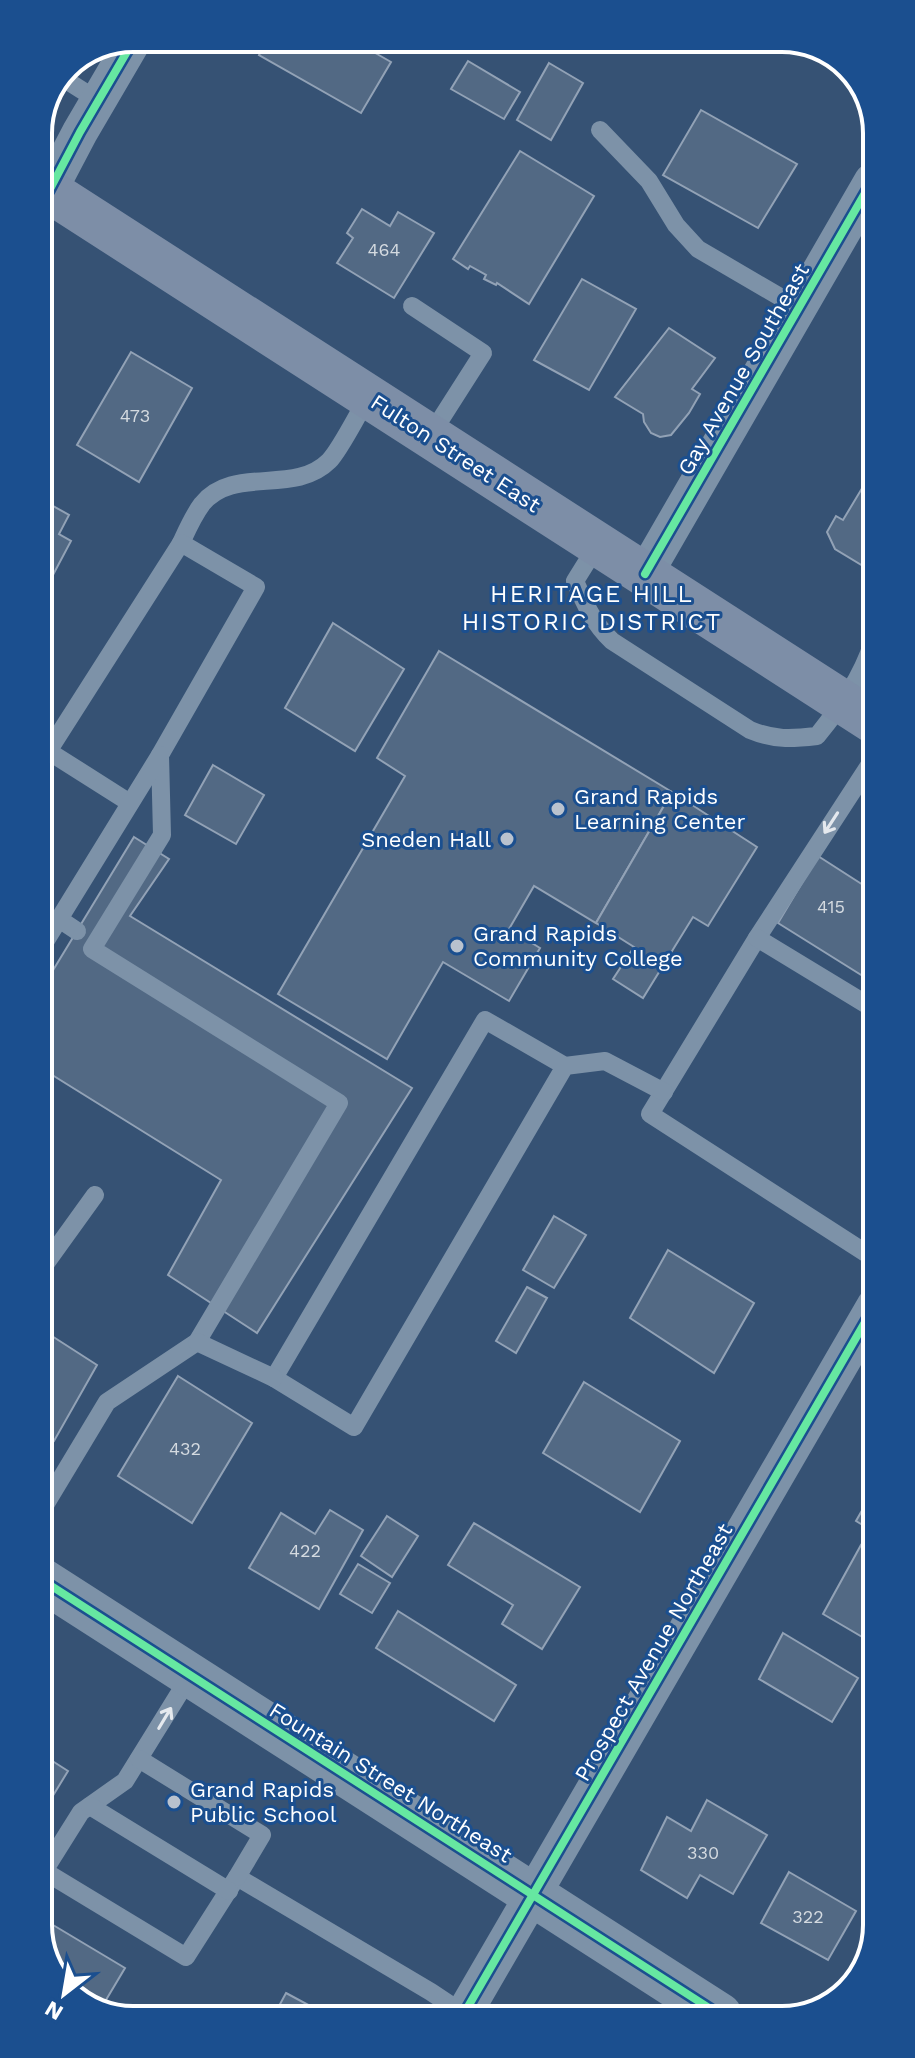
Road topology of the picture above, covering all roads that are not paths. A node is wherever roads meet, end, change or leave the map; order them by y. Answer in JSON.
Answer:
{"nodes":[{"id":1,"x":127,"y":53,"type":"edge"},
{"id":2,"x":70,"y":83,"type":"edge"},
{"id":3,"x":99,"y":101,"type":"junction"},
{"id":4,"x":600,"y":130,"type":"dead end"},
{"id":5,"x":52,"y":179,"type":"edge"},
{"id":6,"x":863,"y":197,"type":"edge"},
{"id":7,"x":52,"y":202,"type":"edge"},
{"id":8,"x":412,"y":306,"type":"dead end"},
{"id":9,"x":799,"y":308,"type":"junction"},
{"id":10,"x":368,"y":397,"type":"junction"},
{"id":11,"x":430,"y":436,"type":"junction"},
{"id":12,"x":181,"y":543,"type":"junction"},
{"id":13,"x":598,"y":544,"type":"junction"},
{"id":14,"x":645,"y":574,"type":"junction"},
{"id":15,"x":863,"y":682,"type":"edge"},
{"id":16,"x":859,"y":712,"type":"edge"},
{"id":17,"x":52,"y":745,"type":"edge"},
{"id":18,"x":160,"y":755,"type":"junction"},
{"id":19,"x":52,"y":762,"type":"edge"},
{"id":20,"x":863,"y":775,"type":"edge"},
{"id":21,"x":130,"y":803,"type":"junction"},
{"id":22,"x":59,"y":919,"type":"junction"},
{"id":23,"x":52,"y":930,"type":"edge"},
{"id":24,"x":77,"y":931,"type":"dead end"},
{"id":25,"x":757,"y":938,"type":"junction"},
{"id":26,"x":863,"y":1002,"type":"edge"},
{"id":27,"x":565,"y":1066,"type":"junction"},
{"id":28,"x":664,"y":1092,"type":"junction"},
{"id":29,"x":95,"y":1195,"type":"dead end"},
{"id":30,"x":863,"y":1251,"type":"edge"},
{"id":31,"x":52,"y":1255,"type":"edge"},
{"id":32,"x":863,"y":1326,"type":"edge"},
{"id":33,"x":197,"y":1342,"type":"junction"},
{"id":34,"x":274,"y":1378,"type":"junction"},
{"id":35,"x":52,"y":1493,"type":"edge"},
{"id":36,"x":52,"y":1586,"type":"edge"},
{"id":37,"x":190,"y":1676,"type":"junction"},
{"id":38,"x":139,"y":1759,"type":"junction"},
{"id":39,"x":90,"y":1806,"type":"junction"},
{"id":40,"x":52,"y":1858,"type":"edge"},
{"id":41,"x":52,"y":1876,"type":"edge"},
{"id":42,"x":233,"y":1884,"type":"junction"},
{"id":43,"x":534,"y":1894,"type":"junction"},
{"id":44,"x":448,"y":2006,"type":"edge"},
{"id":45,"x":469,"y":2006,"type":"edge"},
{"id":46,"x":706,"y":2006,"type":"edge"}],
"edges":[{"from":1,"to":3,"type":"street"},
{"from":2,"to":3,"type":"lane"},
{"from":3,"to":5,"type":"street"},
{"from":4,"to":9,"type":"lane"},
{"from":6,"to":9,"type":"street","name":"Gay Avenue Southeast"},
{"from":7,"to":10,"type":"main road","name":"Fulton Street East"},
{"from":8,"to":11,"type":"lane"},
{"from":9,"to":14,"type":"street","name":"Gay Avenue Southeast"},
{"from":10,"to":11,"type":"main road","name":"Fulton Street East"},
{"from":10,"to":12,"type":"lane"},
{"from":11,"to":13,"type":"main road","name":"Fulton Street East"},
{"from":12,"to":17,"type":"lane"},
{"from":12,"to":18,"type":"lane"},
{"from":13,"to":14,"type":"main road","name":"Fulton Street East"},
{"from":13,"to":16,"type":"lane"},
{"from":14,"to":16,"type":"main road","name":"Fulton Street East"},
{"from":15,"to":16,"type":"lane"},
{"from":18,"to":21,"type":"lane"},
{"from":18,"to":33,"type":"lane"},
{"from":19,"to":21,"type":"lane"},
{"from":20,"to":25,"type":"lane","one_way":true},
{"from":21,"to":22,"type":"lane"},
{"from":22,"to":23,"type":"lane"},
{"from":22,"to":24,"type":"lane"},
{"from":25,"to":26,"type":"lane"},
{"from":25,"to":28,"type":"lane"},
{"from":27,"to":28,"type":"lane"},
{"from":27,"to":34,"type":"lane"},
{"from":27,"to":34,"type":"lane"},
{"from":28,"to":30,"type":"lane"},
{"from":29,"to":31,"type":"lane"},
{"from":32,"to":43,"type":"street","name":"Prospect Avenue Northeast"},
{"from":33,"to":34,"type":"lane"},
{"from":33,"to":35,"type":"lane"},
{"from":36,"to":37,"type":"street","name":"Fountain Street Northeast"},
{"from":38,"to":37,"type":"lane","one_way":true},
{"from":37,"to":43,"type":"street","name":"Fountain Street Northeast"},
{"from":38,"to":39,"type":"lane"},
{"from":38,"to":42,"type":"lane"},
{"from":39,"to":40,"type":"lane"},
{"from":39,"to":42,"type":"lane"},
{"from":41,"to":42,"type":"lane"},
{"from":42,"to":44,"type":"lane"},
{"from":43,"to":45,"type":"street","name":"Prospect Avenue Northeast"},
{"from":43,"to":46,"type":"street","name":"Fountain Street Northeast"}]}
